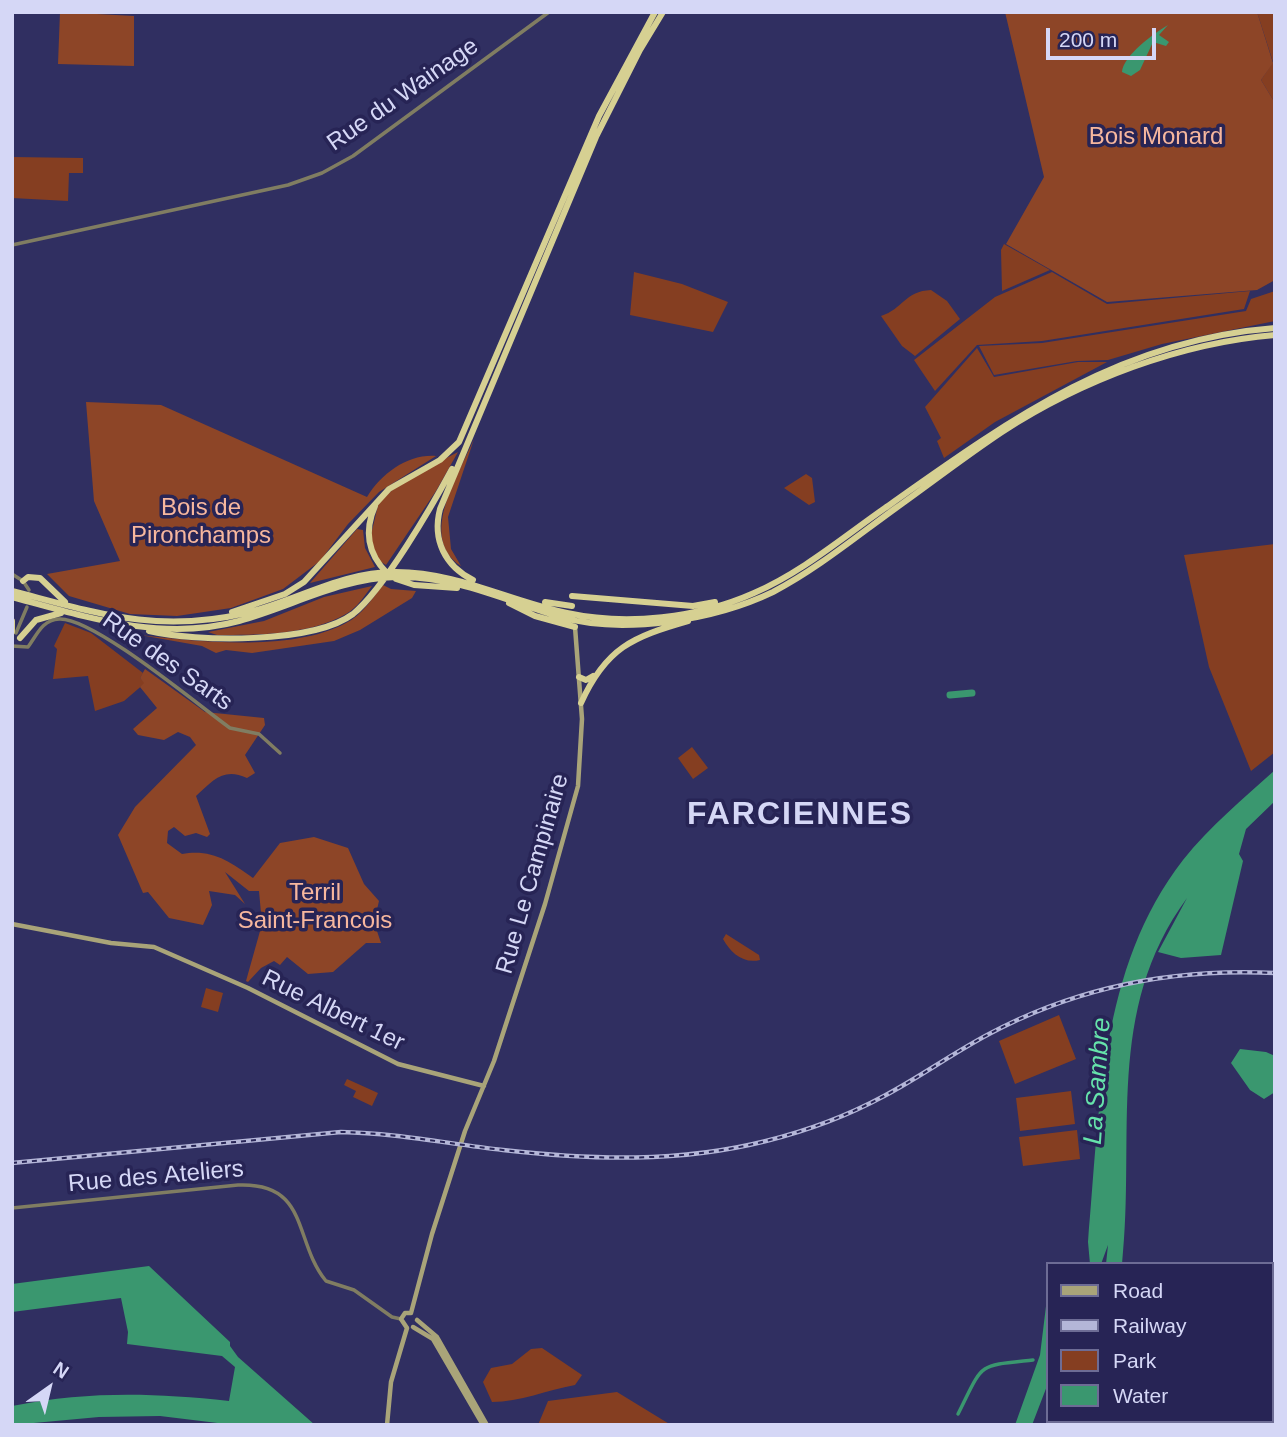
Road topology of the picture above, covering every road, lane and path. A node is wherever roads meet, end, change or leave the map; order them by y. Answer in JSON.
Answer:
{"nodes":[{"id":1,"x":549,"y":12,"type":"edge"},
{"id":2,"x":655,"y":12,"type":"edge"},
{"id":3,"x":663,"y":12,"type":"edge"},
{"id":4,"x":12,"y":245,"type":"edge"},
{"id":5,"x":1275,"y":327,"type":"edge"},
{"id":6,"x":1275,"y":335,"type":"edge"},
{"id":7,"x":468,"y":439,"type":"junction"},
{"id":8,"x":381,"y":496,"type":"junction"},
{"id":9,"x":881,"y":515,"type":"junction"},
{"id":10,"x":870,"y":523,"type":"junction"},
{"id":11,"x":393,"y":572,"type":"junction"},
{"id":12,"x":12,"y":574,"type":"edge"},
{"id":13,"x":380,"y":578,"type":"junction"},
{"id":14,"x":23,"y":581,"type":"junction"},
{"id":15,"x":483,"y":587,"type":"junction"},
{"id":16,"x":471,"y":588,"type":"junction"},
{"id":17,"x":29,"y":590,"type":"dead end"},
{"id":18,"x":12,"y":591,"type":"edge"},
{"id":19,"x":572,"y":596,"type":"joint"},
{"id":20,"x":12,"y":597,"type":"edge"},
{"id":21,"x":509,"y":598,"type":"junction"},
{"id":22,"x":738,"y":599,"type":"junction"},
{"id":23,"x":27,"y":607,"type":"dead end"},
{"id":24,"x":572,"y":607,"type":"junction"},
{"id":25,"x":103,"y":615,"type":"junction"},
{"id":26,"x":703,"y":617,"type":"junction"},
{"id":27,"x":211,"y":620,"type":"junction"},
{"id":28,"x":12,"y":621,"type":"edge"},
{"id":29,"x":115,"y":625,"type":"junction"},
{"id":30,"x":574,"y":625,"type":"junction"},
{"id":31,"x":133,"y":627,"type":"junction"},
{"id":32,"x":16,"y":639,"type":"edge"},
{"id":33,"x":594,"y":675,"type":"junction"},
{"id":34,"x":579,"y":677,"type":"junction"},
{"id":35,"x":581,"y":703,"type":"junction"},
{"id":36,"x":279,"y":753,"type":"dead end"},
{"id":37,"x":12,"y":924,"type":"edge"},
{"id":38,"x":484,"y":1086,"type":"junction"},
{"id":39,"x":12,"y":1208,"type":"edge"},
{"id":40,"x":411,"y":1313,"type":"junction"},
{"id":41,"x":401,"y":1319,"type":"junction"},
{"id":42,"x":416,"y":1320,"type":"junction"},
{"id":43,"x":410,"y":1327,"type":"junction"},
{"id":44,"x":1275,"y":1394,"type":"edge"},
{"id":45,"x":1273,"y":1399,"type":"edge"},
{"id":46,"x":387,"y":1425,"type":"edge"},
{"id":47,"x":485,"y":1425,"type":"edge"}],
"edges":[{"from":1,"to":4,"type":"street","name":"Rue du Wainage"},
{"from":2,"to":8,"type":"highway"},
{"from":3,"to":7,"type":"highway"},
{"from":5,"to":9,"type":"highway"},
{"from":6,"to":9,"type":"highway"},
{"from":7,"to":11,"type":"highway"},
{"from":7,"to":15,"type":"highway"},
{"from":8,"to":16,"type":"highway"},
{"from":8,"to":27,"type":"highway"},
{"from":9,"to":10,"type":"highway"},
{"from":10,"to":22,"type":"highway"},
{"from":10,"to":26,"type":"highway"},
{"from":11,"to":13,"type":"highway"},
{"from":11,"to":13,"type":"highway"},
{"from":11,"to":15,"type":"highway"},
{"from":11,"to":16,"type":"highway"},
{"from":12,"to":14,"type":"street"},
{"from":13,"to":27,"type":"highway"},
{"from":13,"to":31,"type":"highway"},
{"from":13,"to":31,"type":"highway"},
{"from":14,"to":17,"type":"street"},
{"from":14,"to":25,"type":"highway"},
{"from":15,"to":21,"type":"highway"},
{"from":16,"to":21,"type":"highway"},
{"from":18,"to":25,"type":"highway"},
{"from":19,"to":22,"type":"highway"},
{"from":19,"to":24,"type":"main road"},
{"from":20,"to":29,"type":"highway"},
{"from":21,"to":22,"type":"highway"},
{"from":21,"to":24,"type":"highway"},
{"from":21,"to":26,"type":"highway"},
{"from":21,"to":30,"type":"highway"},
{"from":23,"to":32,"type":"street"},
{"from":24,"to":30,"type":"main road","name":"Rue Le Campinaire"},
{"from":25,"to":27,"type":"highway"},
{"from":26,"to":33,"type":"highway"},
{"from":28,"to":32,"type":"highway"},
{"from":29,"to":31,"type":"highway"},
{"from":29,"to":32,"type":"highway"},
{"from":30,"to":34,"type":"main road","name":"Rue Le Campinaire"},
{"from":32,"to":36,"type":"street","name":"Rue des Sarts"},
{"from":33,"to":34,"type":"highway"},
{"from":33,"to":35,"type":"highway"},
{"from":34,"to":35,"type":"main road","name":"Rue Le Campinaire"},
{"from":35,"to":38,"type":"main road","name":"Rue Le Campinaire"},
{"from":37,"to":38,"type":"main road","name":"Rue Albert 1er"},
{"from":38,"to":40,"type":"main road","name":"Rue Le Campinaire"},
{"from":39,"to":41,"type":"street","name":"Rue des Ateliers"},
{"from":40,"to":41,"type":"main road"},
{"from":40,"to":42,"type":"main road"},
{"from":41,"to":43,"type":"main road"},
{"from":42,"to":43,"type":"main road"},
{"from":42,"to":47,"type":"main road"},
{"from":43,"to":46,"type":"main road"},
{"from":43,"to":47,"type":"main road"},
{"from":44,"to":45,"type":"main road"}]}
